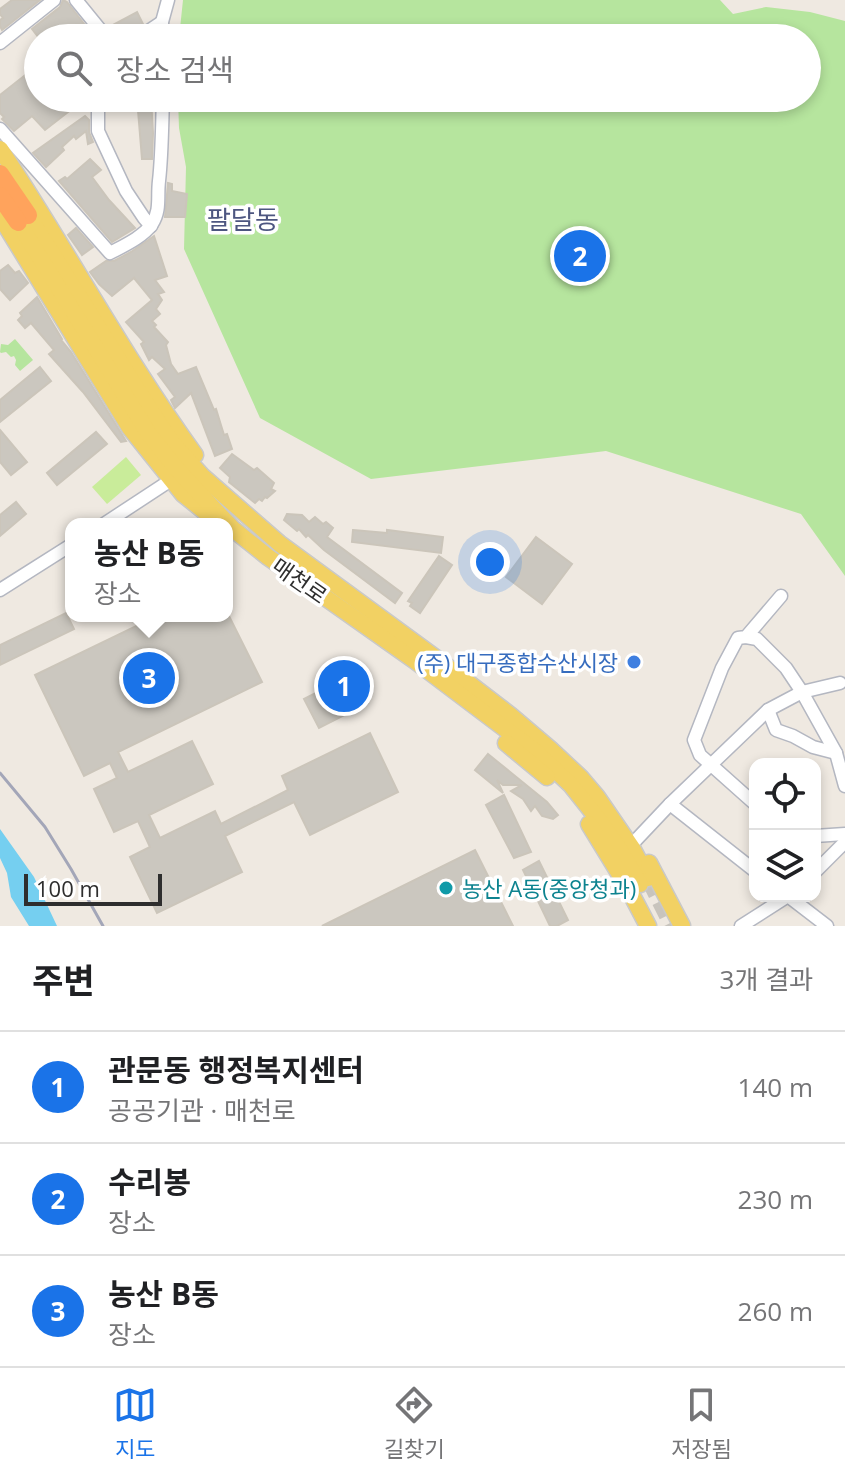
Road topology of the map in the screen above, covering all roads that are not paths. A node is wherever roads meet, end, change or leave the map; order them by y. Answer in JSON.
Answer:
{"nodes":[{"id":1,"x":54,"y":0,"type":"edge"},
{"id":2,"x":76,"y":0,"type":"edge"},
{"id":3,"x":168,"y":0,"type":"edge"},
{"id":4,"x":162,"y":22,"type":"joint"},
{"id":5,"x":96,"y":24,"type":"edge"},
{"id":6,"x":159,"y":24,"type":"edge"},
{"id":7,"x":0,"y":43,"type":"edge"},
{"id":8,"x":98,"y":112,"type":"edge"},
{"id":9,"x":163,"y":112,"type":"edge"},
{"id":10,"x":0,"y":129,"type":"edge"},
{"id":11,"x":0,"y":149,"type":"edge"},
{"id":12,"x":0,"y":174,"type":"edge"},
{"id":13,"x":0,"y":196,"type":"edge"},
{"id":14,"x":15,"y":218,"type":"edge"},
{"id":15,"x":151,"y":226,"type":"junction"},
{"id":16,"x":171,"y":480,"type":"junction"},
{"id":17,"x":226,"y":499,"type":"junction"},
{"id":18,"x":113,"y":518,"type":"edge"},
{"id":19,"x":214,"y":518,"type":"edge"},
{"id":20,"x":221,"y":518,"type":"edge"},
{"id":21,"x":233,"y":530,"type":"edge"},
{"id":22,"x":65,"y":549,"type":"edge"},
{"id":23,"x":0,"y":590,"type":"edge"},
{"id":24,"x":781,"y":596,"type":"dead end"},
{"id":25,"x":746,"y":637,"type":"junction"},
{"id":26,"x":419,"y":654,"type":"junction"},
{"id":27,"x":840,"y":683,"type":"dead end"},
{"id":28,"x":802,"y":692,"type":"junction"},
{"id":29,"x":768,"y":710,"type":"junction"},
{"id":30,"x":836,"y":753,"type":"junction"},
{"id":31,"x":712,"y":765,"type":"junction"},
{"id":32,"x":845,"y":786,"type":"edge"},
{"id":33,"x":749,"y":799,"type":"edge"},
{"id":34,"x":670,"y":804,"type":"junction"},
{"id":35,"x":845,"y":834,"type":"edge"},
{"id":36,"x":821,"y":836,"type":"edge"},
{"id":37,"x":636,"y":840,"type":"junction"},
{"id":38,"x":845,"y":842,"type":"edge"},
{"id":39,"x":749,"y":866,"type":"edge"},
{"id":40,"x":821,"y":866,"type":"edge"},
{"id":41,"x":644,"y":882,"type":"tunnel mouth"},
{"id":42,"x":780,"y":902,"type":"edge"},
{"id":43,"x":796,"y":902,"type":"edge"},
{"id":44,"x":750,"y":924,"type":"edge"},
{"id":45,"x":648,"y":926,"type":"edge"},
{"id":46,"x":682,"y":926,"type":"edge"},
{"id":47,"x":827,"y":926,"type":"edge"}],
"edges":[{"from":1,"to":7,"type":"street"},
{"from":2,"to":5,"type":"street"},
{"from":3,"to":4,"type":"street"},
{"from":4,"to":6,"type":"street"},
{"from":8,"to":15,"type":"street"},
{"from":9,"to":15,"type":"street"},
{"from":10,"to":15,"type":"street"},
{"from":11,"to":17,"type":"main road"},
{"from":12,"to":14,"type":"highway"},
{"from":13,"to":14,"type":"highway"},
{"from":14,"to":16,"type":"main road"},
{"from":14,"to":17,"type":"main road","name":"매천로"},
{"from":14,"to":20,"type":"main road","name":"매천로"},
{"from":16,"to":18,"type":"street"},
{"from":16,"to":19,"type":"main road"},
{"from":17,"to":26,"type":"main road","name":"매천로"},
{"from":21,"to":26,"type":"main road","name":"매천로"},
{"from":22,"to":23,"type":"street"},
{"from":24,"to":25,"type":"street"},
{"from":25,"to":28,"type":"street"},
{"from":25,"to":31,"type":"street"},
{"from":26,"to":37,"type":"main road"},
{"from":26,"to":41,"type":"main road","name":"매천로"},
{"from":26,"to":45,"type":"main road"},
{"from":27,"to":28,"type":"street"},
{"from":28,"to":29,"type":"street"},
{"from":28,"to":30,"type":"street"},
{"from":29,"to":30,"type":"street"},
{"from":29,"to":31,"type":"street"},
{"from":30,"to":32,"type":"street"},
{"from":31,"to":33,"type":"street"},
{"from":31,"to":34,"type":"street"},
{"from":34,"to":37,"type":"street"},
{"from":34,"to":39,"type":"street"},
{"from":35,"to":36,"type":"street"},
{"from":37,"to":46,"type":"main road"},
{"from":38,"to":40,"type":"street"},
{"from":42,"to":44,"type":"street"},
{"from":43,"to":47,"type":"street"}]}
